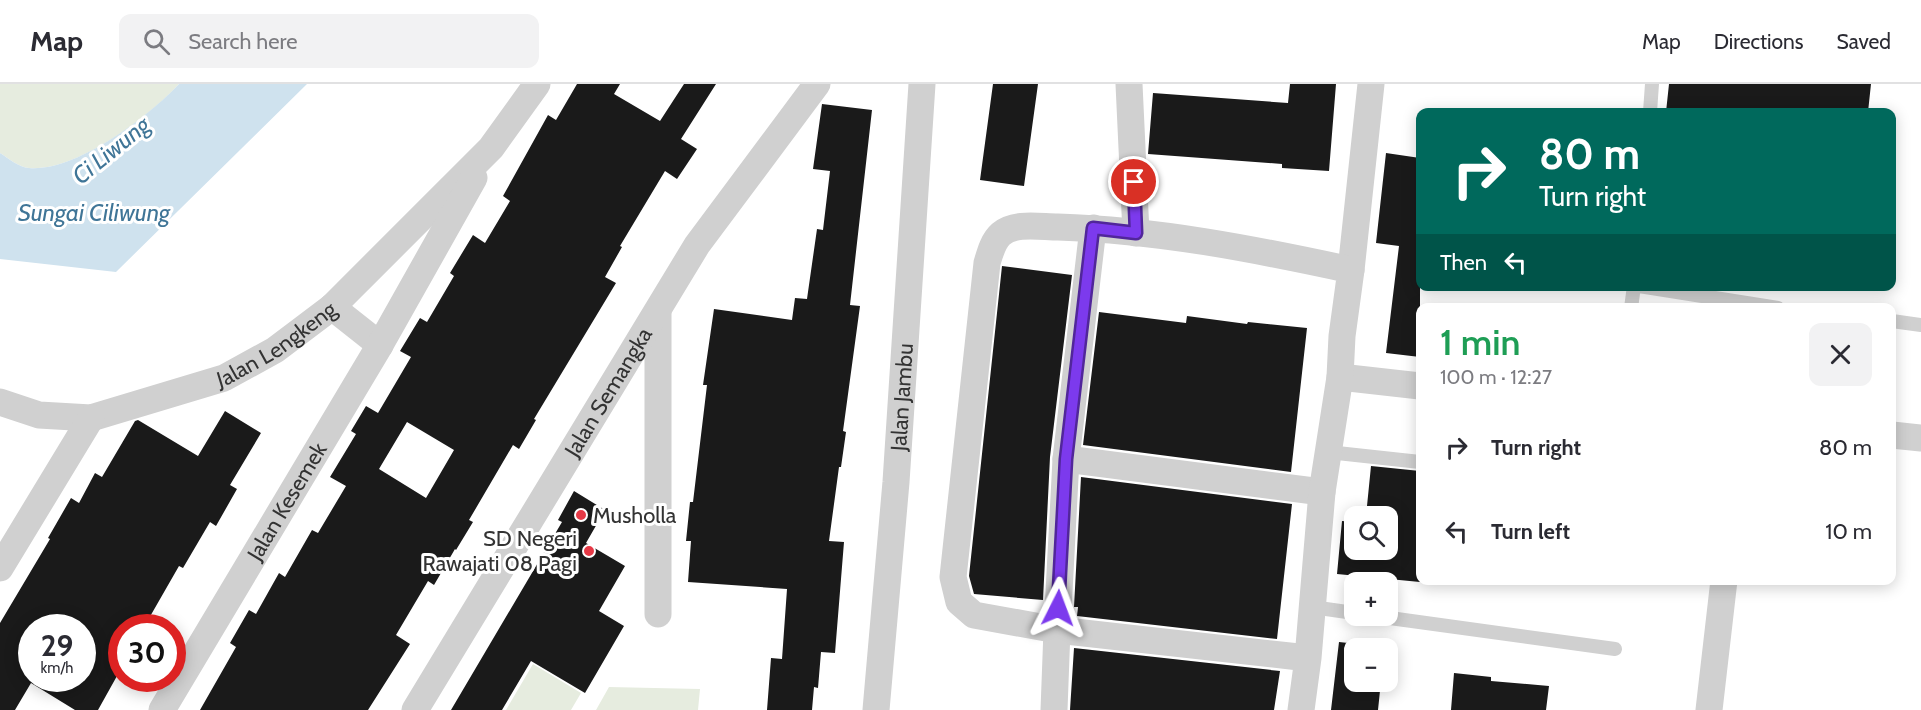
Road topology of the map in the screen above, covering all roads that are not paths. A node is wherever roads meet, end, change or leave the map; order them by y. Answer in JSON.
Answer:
{"nodes":[{"id":1,"x":537,"y":84,"type":"edge"},
{"id":2,"x":817,"y":84,"type":"edge"},
{"id":3,"x":922,"y":84,"type":"edge"},
{"id":4,"x":1129,"y":84,"type":"edge"},
{"id":5,"x":1371,"y":84,"type":"edge"},
{"id":6,"x":1652,"y":84,"type":"edge"},
{"id":7,"x":1650,"y":108,"type":"edge"},
{"id":8,"x":491,"y":148,"type":"junction"},
{"id":9,"x":1093,"y":228,"type":"junction"},
{"id":10,"x":1136,"y":233,"type":"junction"},
{"id":11,"x":1351,"y":270,"type":"junction"},
{"id":12,"x":1668,"y":291,"type":"edge"},
{"id":13,"x":1746,"y":303,"type":"edge"},
{"id":14,"x":332,"y":307,"type":"junction"},
{"id":15,"x":658,"y":310,"type":"junction"},
{"id":16,"x":1896,"y":322,"type":"edge"},
{"id":17,"x":1921,"y":325,"type":"edge"},
{"id":18,"x":380,"y":345,"type":"junction"},
{"id":19,"x":1340,"y":377,"type":"junction"},
{"id":20,"x":1416,"y":386,"type":"edge"},
{"id":21,"x":0,"y":402,"type":"edge"},
{"id":22,"x":91,"y":418,"type":"junction"},
{"id":23,"x":1896,"y":435,"type":"edge"},
{"id":24,"x":1921,"y":438,"type":"edge"},
{"id":25,"x":1328,"y":452,"type":"junction"},
{"id":26,"x":1066,"y":459,"type":"junction"},
{"id":27,"x":1416,"y":462,"type":"edge"},
{"id":28,"x":1322,"y":492,"type":"junction"},
{"id":29,"x":0,"y":568,"type":"edge"},
{"id":30,"x":1723,"y":585,"type":"edge"},
{"id":31,"x":1312,"y":607,"type":"junction"},
{"id":32,"x":1344,"y":612,"type":"edge"},
{"id":33,"x":658,"y":614,"type":"dead end"},
{"id":34,"x":1398,"y":619,"type":"edge"},
{"id":35,"x":1057,"y":630,"type":"junction"},
{"id":36,"x":1615,"y":649,"type":"dead end"},
{"id":37,"x":1308,"y":658,"type":"junction"},
{"id":38,"x":162,"y":710,"type":"edge"},
{"id":39,"x":415,"y":710,"type":"edge"},
{"id":40,"x":876,"y":710,"type":"edge"},
{"id":41,"x":1054,"y":710,"type":"edge"},
{"id":42,"x":1301,"y":710,"type":"edge"},
{"id":43,"x":1709,"y":710,"type":"edge"}],
"edges":[{"from":1,"to":8,"type":"street","name":"Jalan Lengkeng"},
{"from":2,"to":15,"type":"street","name":"Jalan Semangka"},
{"from":3,"to":40,"type":"street","name":"Jalan Jambu"},
{"from":4,"to":10,"type":"street"},
{"from":5,"to":11,"type":"street"},
{"from":6,"to":7,"type":"lane"},
{"from":8,"to":14,"type":"street","name":"Jalan Lengkeng"},
{"from":8,"to":18,"type":"street","name":"Jalan Lengkeng"},
{"from":9,"to":10,"type":"street"},
{"from":9,"to":26,"type":"street"},
{"from":9,"to":35,"type":"street"},
{"from":10,"to":11,"type":"street"},
{"from":11,"to":19,"type":"street"},
{"from":12,"to":13,"type":"lane"},
{"from":14,"to":18,"type":"street"},
{"from":14,"to":22,"type":"street","name":"Jalan Lengkeng"},
{"from":15,"to":33,"type":"street"},
{"from":15,"to":39,"type":"street","name":"Jalan Semangka"},
{"from":16,"to":17,"type":"lane"},
{"from":18,"to":38,"type":"street","name":"Jalan Kesemek"},
{"from":19,"to":20,"type":"street"},
{"from":19,"to":25,"type":"street"},
{"from":21,"to":22,"type":"street","name":"Jalan Lengkeng"},
{"from":22,"to":29,"type":"street"},
{"from":23,"to":24,"type":"street"},
{"from":25,"to":27,"type":"lane"},
{"from":25,"to":28,"type":"street"},
{"from":26,"to":28,"type":"street"},
{"from":26,"to":35,"type":"street"},
{"from":28,"to":31,"type":"street"},
{"from":30,"to":43,"type":"street"},
{"from":31,"to":32,"type":"lane"},
{"from":31,"to":37,"type":"street"},
{"from":34,"to":36,"type":"lane"},
{"from":35,"to":37,"type":"street"},
{"from":35,"to":41,"type":"street"},
{"from":37,"to":42,"type":"street"}]}
